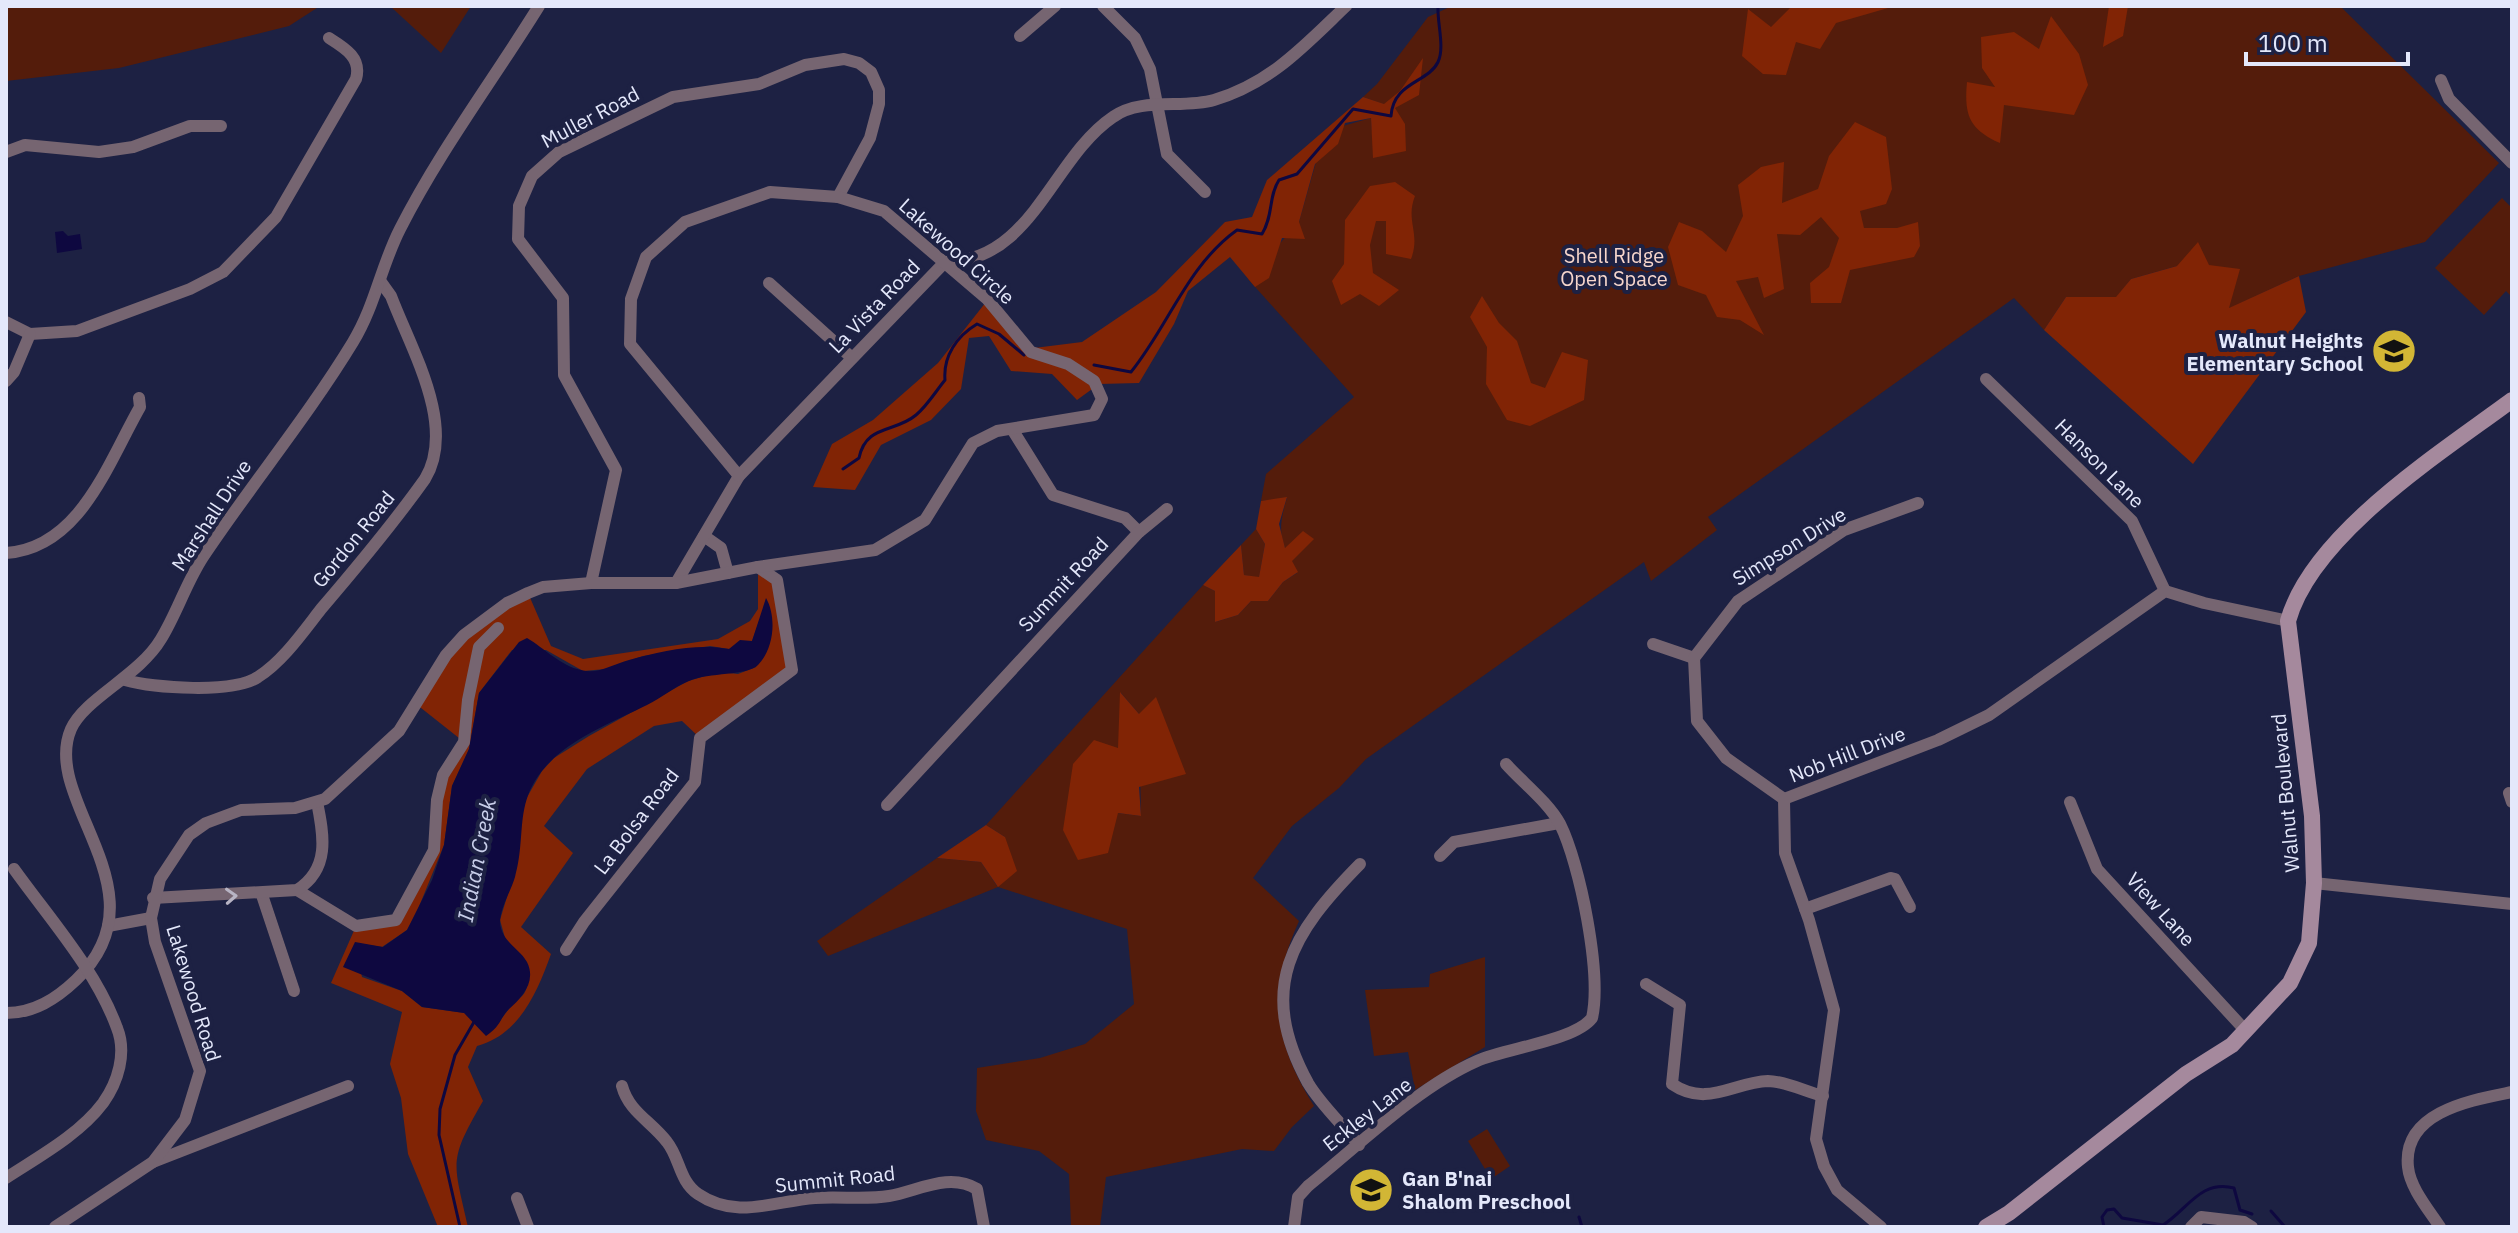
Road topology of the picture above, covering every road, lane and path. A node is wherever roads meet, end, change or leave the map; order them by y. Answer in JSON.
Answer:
{"nodes":[{"id":1,"x":539,"y":6,"type":"edge"},
{"id":2,"x":1055,"y":6,"type":"edge"},
{"id":3,"x":1103,"y":6,"type":"edge"},
{"id":4,"x":1346,"y":6,"type":"edge"},
{"id":5,"x":1020,"y":36,"type":"dead end"},
{"id":6,"x":329,"y":38,"type":"dead end"},
{"id":7,"x":2441,"y":80,"type":"dead end"},
{"id":8,"x":1157,"y":105,"type":"junction"},
{"id":9,"x":221,"y":126,"type":"dead end"},
{"id":10,"x":6,"y":152,"type":"edge"},
{"id":11,"x":2512,"y":163,"type":"edge"},
{"id":12,"x":1205,"y":192,"type":"dead end"},
{"id":13,"x":838,"y":197,"type":"junction"},
{"id":14,"x":945,"y":262,"type":"junction"},
{"id":15,"x":381,"y":282,"type":"junction"},
{"id":16,"x":769,"y":283,"type":"dead end"},
{"id":17,"x":6,"y":322,"type":"edge"},
{"id":18,"x":30,"y":334,"type":"junction"},
{"id":19,"x":852,"y":358,"type":"junction"},
{"id":20,"x":1986,"y":379,"type":"dead end"},
{"id":21,"x":6,"y":381,"type":"edge"},
{"id":22,"x":139,"y":398,"type":"dead end"},
{"id":23,"x":2512,"y":400,"type":"edge"},
{"id":24,"x":1012,"y":429,"type":"junction"},
{"id":25,"x":739,"y":476,"type":"junction"},
{"id":26,"x":1918,"y":503,"type":"dead end"},
{"id":27,"x":1167,"y":509,"type":"dead end"},
{"id":28,"x":1139,"y":532,"type":"junction"},
{"id":29,"x":704,"y":536,"type":"junction"},
{"id":30,"x":6,"y":553,"type":"edge"},
{"id":31,"x":758,"y":567,"type":"junction"},
{"id":32,"x":728,"y":573,"type":"junction"},
{"id":33,"x":591,"y":583,"type":"junction"},
{"id":34,"x":676,"y":583,"type":"junction"},
{"id":35,"x":2165,"y":591,"type":"junction"},
{"id":36,"x":2288,"y":621,"type":"junction"},
{"id":37,"x":498,"y":628,"type":"dead end"},
{"id":38,"x":1653,"y":644,"type":"dead end"},
{"id":39,"x":1694,"y":658,"type":"junction"},
{"id":40,"x":125,"y":680,"type":"junction"},
{"id":41,"x":1506,"y":764,"type":"dead end"},
{"id":42,"x":1784,"y":799,"type":"junction"},
{"id":43,"x":317,"y":802,"type":"junction"},
{"id":44,"x":2070,"y":802,"type":"dead end"},
{"id":45,"x":887,"y":805,"type":"dead end"},
{"id":46,"x":1559,"y":823,"type":"junction"},
{"id":47,"x":1440,"y":856,"type":"dead end"},
{"id":48,"x":1360,"y":864,"type":"dead end"},
{"id":49,"x":14,"y":869,"type":"dead end"},
{"id":50,"x":2314,"y":883,"type":"junction"},
{"id":51,"x":297,"y":890,"type":"junction"},
{"id":52,"x":262,"y":895,"type":"junction"},
{"id":53,"x":153,"y":898,"type":"junction"},
{"id":54,"x":2512,"y":904,"type":"edge"},
{"id":55,"x":1910,"y":907,"type":"dead end"},
{"id":56,"x":1805,"y":909,"type":"junction"},
{"id":57,"x":151,"y":918,"type":"junction"},
{"id":58,"x":108,"y":926,"type":"junction"},
{"id":59,"x":566,"y":950,"type":"dead end"},
{"id":60,"x":87,"y":970,"type":"junction"},
{"id":61,"x":1646,"y":984,"type":"dead end"},
{"id":62,"x":294,"y":991,"type":"dead end"},
{"id":63,"x":6,"y":1013,"type":"edge"},
{"id":64,"x":2244,"y":1029,"type":"junction"},
{"id":65,"x":348,"y":1086,"type":"dead end"},
{"id":66,"x":622,"y":1086,"type":"dead end"},
{"id":67,"x":2512,"y":1092,"type":"edge"},
{"id":68,"x":1823,"y":1096,"type":"junction"},
{"id":69,"x":1359,"y":1145,"type":"junction"},
{"id":70,"x":153,"y":1162,"type":"junction"},
{"id":71,"x":6,"y":1178,"type":"edge"},
{"id":72,"x":517,"y":1198,"type":"dead end"},
{"id":73,"x":55,"y":1227,"type":"edge"},
{"id":74,"x":528,"y":1227,"type":"edge"},
{"id":75,"x":984,"y":1227,"type":"edge"},
{"id":76,"x":1294,"y":1227,"type":"edge"},
{"id":77,"x":1881,"y":1227,"type":"edge"},
{"id":78,"x":1986,"y":1227,"type":"edge"},
{"id":79,"x":2191,"y":1227,"type":"edge"},
{"id":80,"x":2252,"y":1227,"type":"edge"},
{"id":81,"x":2440,"y":1227,"type":"edge"}],
"edges":[{"from":1,"to":15,"type":"street","name":"Marshall Drive"},
{"from":2,"to":5,"type":"street"},
{"from":3,"to":8,"type":"street"},
{"from":4,"to":8,"type":"street","name":"La Vista Road"},
{"from":6,"to":18,"type":"street"},
{"from":7,"to":11,"type":"street"},
{"from":8,"to":12,"type":"street"},
{"from":8,"to":14,"type":"street","name":"La Vista Road"},
{"from":9,"to":10,"type":"street"},
{"from":13,"to":14,"type":"street","name":"Lakewood Circle"},
{"from":13,"to":25,"type":"street","name":"Lakewood Circle"},
{"from":13,"to":33,"type":"street","name":"Muller Road"},
{"from":14,"to":19,"type":"street","name":"La Vista Road"},
{"from":14,"to":24,"type":"street","name":"Lakewood Circle"},
{"from":15,"to":40,"type":"street","name":"Marshall Drive"},
{"from":15,"to":40,"type":"street","name":"Gordon Road"},
{"from":16,"to":19,"type":"street"},
{"from":17,"to":18,"type":"street"},
{"from":18,"to":21,"type":"street"},
{"from":19,"to":25,"type":"street","name":"La Vista Road"},
{"from":20,"to":35,"type":"street","name":"Hanson Lane"},
{"from":22,"to":30,"type":"street"},
{"from":23,"to":36,"type":"street"},
{"from":24,"to":28,"type":"street","name":"Summit Road"},
{"from":24,"to":31,"type":"street","name":"Lakewood Circle"},
{"from":25,"to":29,"type":"street","name":"La Vista Road"},
{"from":26,"to":39,"type":"street","name":"Simpson Drive"},
{"from":27,"to":28,"type":"street","name":"Summit Road"},
{"from":28,"to":45,"type":"street","name":"Summit Road"},
{"from":29,"to":32,"type":"street"},
{"from":29,"to":34,"type":"street","name":"La Vista Road"},
{"from":31,"to":32,"type":"street","name":"Lakewood Circle"},
{"from":31,"to":59,"type":"street","name":"La Bolsa Road"},
{"from":32,"to":34,"type":"street","name":"Lakewood Circle"},
{"from":33,"to":34,"type":"street","name":"Lakewood Circle"},
{"from":33,"to":43,"type":"street","name":"Lakewood Road"},
{"from":35,"to":36,"type":"street"},
{"from":35,"to":42,"type":"street","name":"Nob Hill Drive"},
{"from":36,"to":50,"type":"street","name":"Walnut Boulevard"},
{"from":37,"to":51,"type":"street"},
{"from":38,"to":39,"type":"street"},
{"from":39,"to":42,"type":"street"},
{"from":40,"to":58,"type":"street","name":"Marshall Drive"},
{"from":41,"to":46,"type":"street"},
{"from":42,"to":56,"type":"street","name":"Nob Hill Drive"},
{"from":43,"to":51,"type":"street"},
{"from":43,"to":53,"type":"street","name":"Lakewood Road"},
{"from":44,"to":64,"type":"street","name":"View Lane"},
{"from":46,"to":47,"type":"street"},
{"from":46,"to":69,"type":"street","name":"Eckley Lane"},
{"from":48,"to":69,"type":"street"},
{"from":49,"to":60,"type":"street"},
{"from":50,"to":54,"type":"street"},
{"from":50,"to":64,"type":"street","name":"Walnut Boulevard"},
{"from":51,"to":52,"type":"street"},
{"from":53,"to":52,"type":"street","one_way":true},
{"from":52,"to":62,"type":"street"},
{"from":53,"to":57,"type":"street","name":"Lakewood Road"},
{"from":55,"to":56,"type":"street"},
{"from":56,"to":68,"type":"street","name":"Nob Hill Drive"},
{"from":57,"to":58,"type":"street"},
{"from":57,"to":70,"type":"street","name":"Lakewood Road"},
{"from":58,"to":60,"type":"street","name":"Marshall Drive"},
{"from":60,"to":63,"type":"street","name":"Marshall Drive"},
{"from":60,"to":71,"type":"street"},
{"from":61,"to":68,"type":"street"},
{"from":64,"to":78,"type":"street","name":"Walnut Boulevard"},
{"from":65,"to":70,"type":"street"},
{"from":66,"to":75,"type":"street","name":"Summit Road"},
{"from":67,"to":81,"type":"street"},
{"from":68,"to":77,"type":"street","name":"Nob Hill Drive"},
{"from":69,"to":76,"type":"street","name":"Eckley Lane"},
{"from":70,"to":73,"type":"street","name":"Lakewood Road"},
{"from":72,"to":74,"type":"street"},
{"from":79,"to":80,"type":"street"}]}
